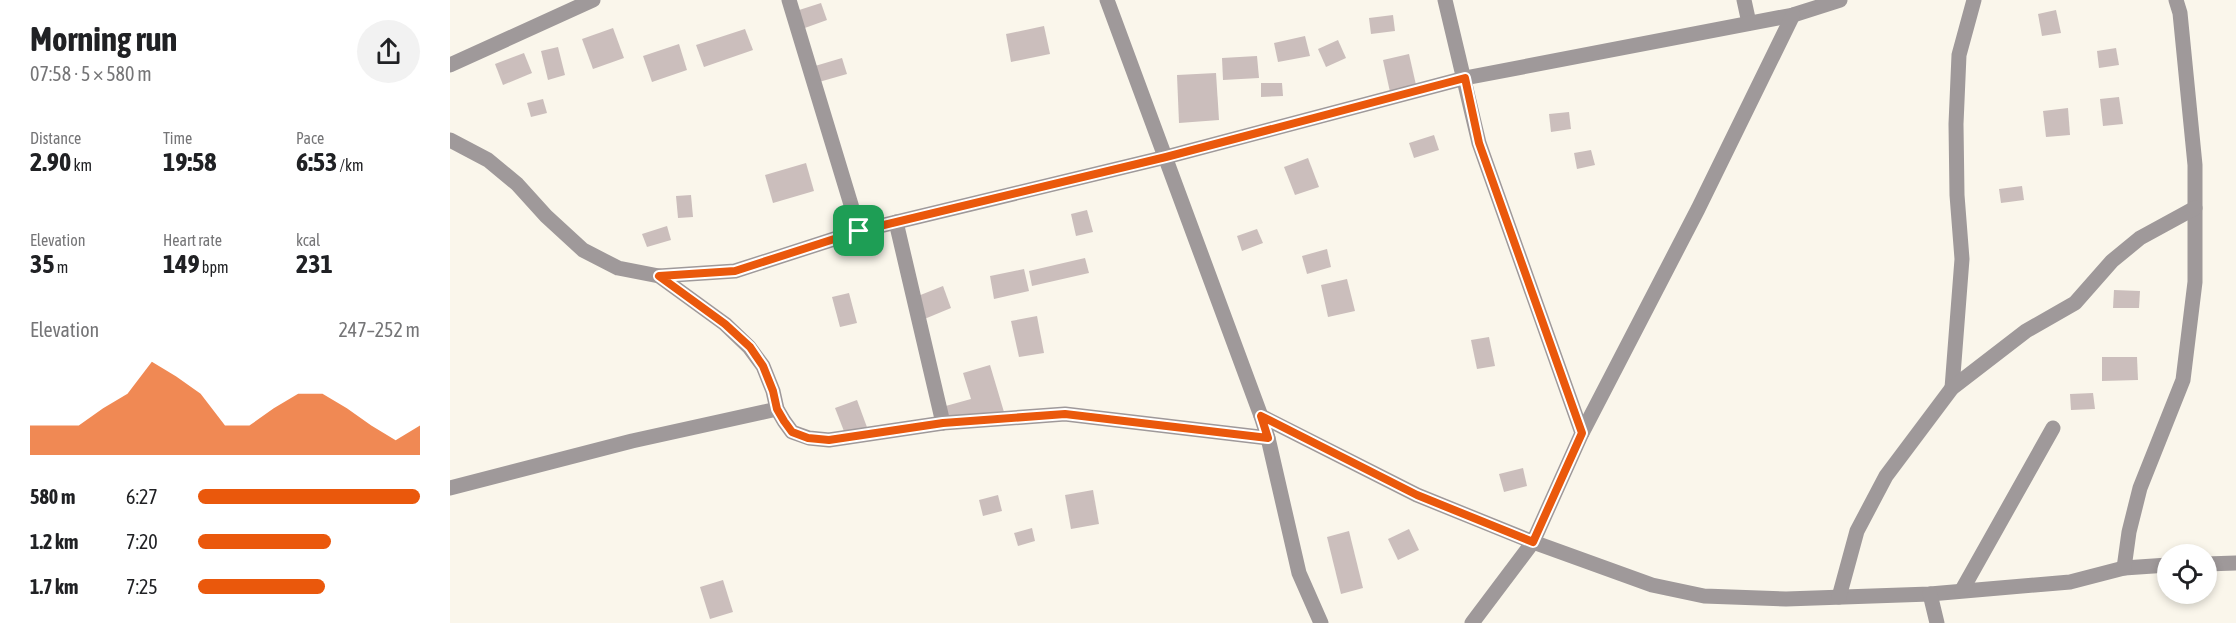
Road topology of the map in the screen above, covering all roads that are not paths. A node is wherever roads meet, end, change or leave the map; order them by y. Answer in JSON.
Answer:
{"nodes":[{"id":1,"x":593,"y":0,"type":"edge"},
{"id":2,"x":789,"y":0,"type":"edge"},
{"id":3,"x":1107,"y":0,"type":"edge"},
{"id":4,"x":1445,"y":0,"type":"edge"},
{"id":5,"x":1744,"y":0,"type":"edge"},
{"id":6,"x":1840,"y":0,"type":"edge"},
{"id":7,"x":1974,"y":0,"type":"edge"},
{"id":8,"x":2176,"y":0,"type":"edge"},
{"id":9,"x":1793,"y":15,"type":"junction"},
{"id":10,"x":1749,"y":23,"type":"junction"},
{"id":11,"x":450,"y":65,"type":"edge"},
{"id":12,"x":1465,"y":78,"type":"junction"},
{"id":13,"x":450,"y":140,"type":"edge"},
{"id":14,"x":1166,"y":157,"type":"junction"},
{"id":15,"x":2195,"y":208,"type":"junction"},
{"id":16,"x":896,"y":222,"type":"junction"},
{"id":17,"x":859,"y":231,"type":"junction"},
{"id":18,"x":659,"y":276,"type":"junction"},
{"id":19,"x":1952,"y":388,"type":"junction"},
{"id":20,"x":777,"y":409,"type":"junction"},
{"id":21,"x":1261,"y":416,"type":"junction"},
{"id":22,"x":943,"y":423,"type":"junction"},
{"id":23,"x":2053,"y":428,"type":"dead end"},
{"id":24,"x":1582,"y":433,"type":"junction"},
{"id":25,"x":1268,"y":438,"type":"junction"},
{"id":26,"x":450,"y":488,"type":"edge"},
{"id":27,"x":1533,"y":542,"type":"junction"},
{"id":28,"x":2217,"y":564,"type":"edge"},
{"id":29,"x":2236,"y":564,"type":"edge"},
{"id":30,"x":2157,"y":566,"type":"edge"},
{"id":31,"x":2124,"y":568,"type":"junction"},
{"id":32,"x":1962,"y":590,"type":"junction"},
{"id":33,"x":1930,"y":594,"type":"junction"},
{"id":34,"x":1839,"y":597,"type":"junction"},
{"id":35,"x":1321,"y":623,"type":"edge"},
{"id":36,"x":1472,"y":623,"type":"edge"},
{"id":37,"x":1937,"y":623,"type":"edge"}],
"edges":[{"from":1,"to":11,"type":"street"},
{"from":2,"to":17,"type":"street"},
{"from":3,"to":14,"type":"street"},
{"from":4,"to":12,"type":"street"},
{"from":5,"to":10,"type":"street"},
{"from":6,"to":9,"type":"street"},
{"from":7,"to":19,"type":"street"},
{"from":8,"to":15,"type":"street"},
{"from":9,"to":10,"type":"street"},
{"from":9,"to":24,"type":"street"},
{"from":10,"to":12,"type":"street"},
{"from":12,"to":14,"type":"street"},
{"from":12,"to":24,"type":"street"},
{"from":13,"to":18,"type":"street"},
{"from":14,"to":16,"type":"street"},
{"from":14,"to":21,"type":"street"},
{"from":15,"to":19,"type":"street"},
{"from":15,"to":31,"type":"street"},
{"from":16,"to":17,"type":"street"},
{"from":16,"to":22,"type":"street"},
{"from":17,"to":18,"type":"street"},
{"from":18,"to":20,"type":"street"},
{"from":19,"to":34,"type":"street"},
{"from":20,"to":22,"type":"street"},
{"from":20,"to":26,"type":"street"},
{"from":21,"to":25,"type":"street"},
{"from":21,"to":27,"type":"street"},
{"from":22,"to":25,"type":"street"},
{"from":23,"to":32,"type":"street"},
{"from":24,"to":27,"type":"street"},
{"from":25,"to":35,"type":"street"},
{"from":27,"to":34,"type":"street"},
{"from":27,"to":36,"type":"street"},
{"from":28,"to":29,"type":"street"},
{"from":30,"to":31,"type":"street"},
{"from":31,"to":32,"type":"street"},
{"from":32,"to":33,"type":"street"},
{"from":33,"to":34,"type":"street"},
{"from":33,"to":37,"type":"street"}]}
